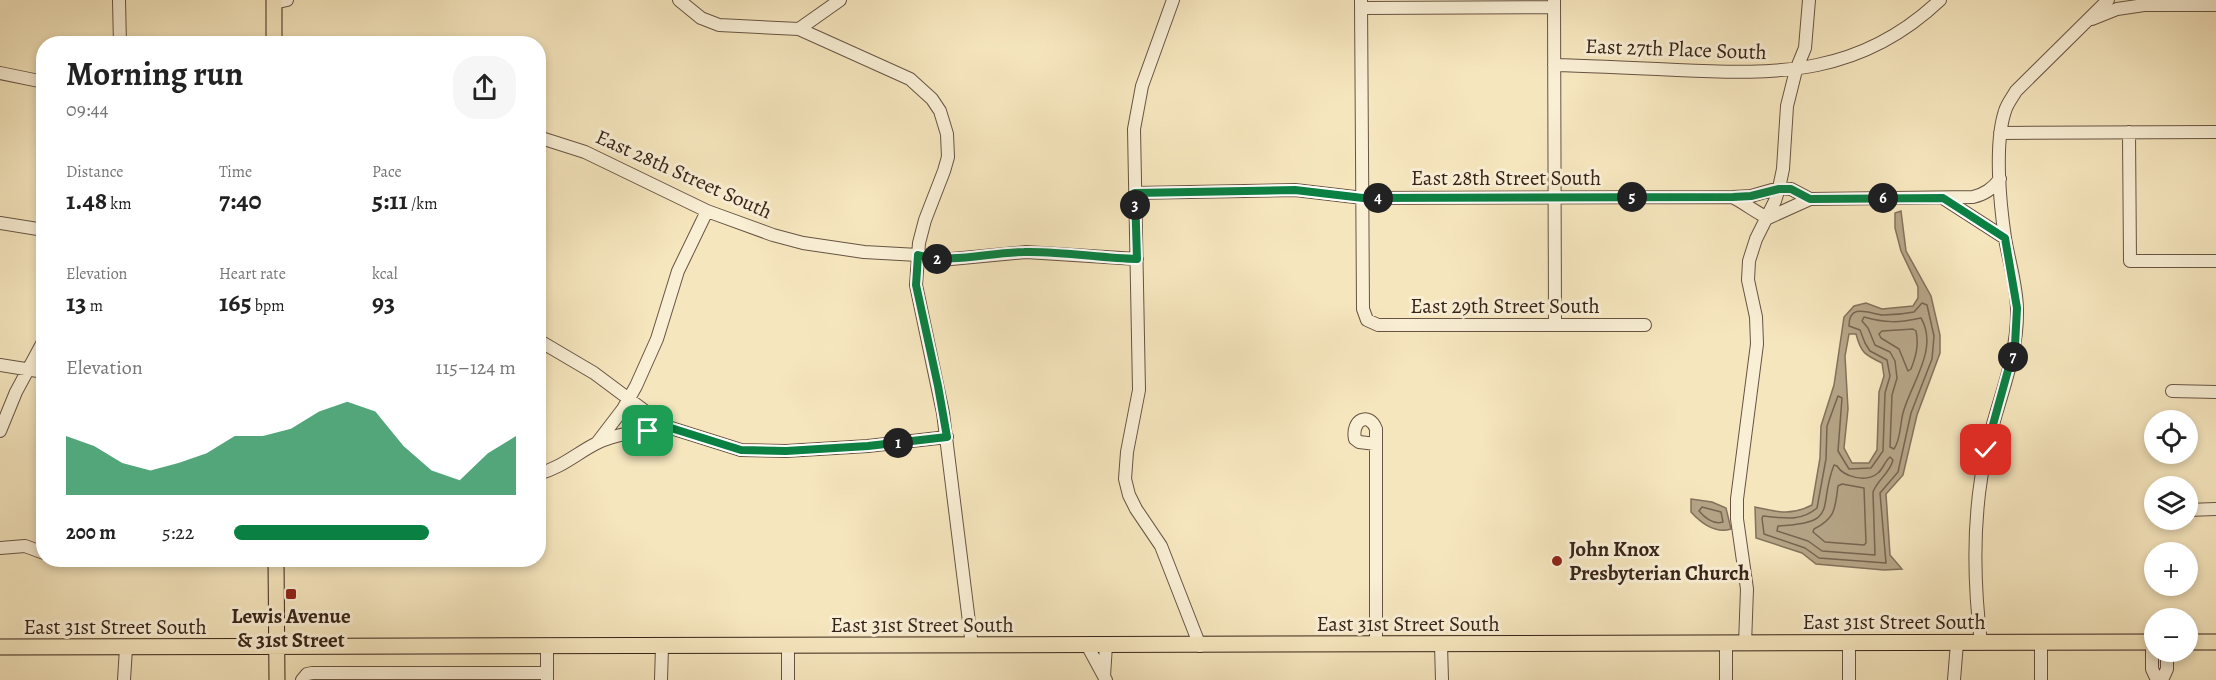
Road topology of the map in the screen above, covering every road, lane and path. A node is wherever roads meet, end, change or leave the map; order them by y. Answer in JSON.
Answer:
{"nodes":[{"id":1,"x":119,"y":0,"type":"edge"},
{"id":2,"x":679,"y":0,"type":"edge"},
{"id":3,"x":840,"y":0,"type":"edge"},
{"id":4,"x":1173,"y":0,"type":"edge"},
{"id":5,"x":1809,"y":0,"type":"edge"},
{"id":6,"x":1940,"y":0,"type":"edge"},
{"id":7,"x":2108,"y":0,"type":"edge"},
{"id":8,"x":278,"y":1,"type":"edge"},
{"id":9,"x":2143,"y":2,"type":"edge"},
{"id":10,"x":1554,"y":3,"type":"edge"},
{"id":11,"x":1361,"y":4,"type":"edge"},
{"id":12,"x":2216,"y":5,"type":"edge"},
{"id":13,"x":822,"y":14,"type":"junction"},
{"id":14,"x":2091,"y":19,"type":"junction"},
{"id":15,"x":799,"y":29,"type":"junction"},
{"id":16,"x":120,"y":36,"type":"edge"},
{"id":17,"x":275,"y":36,"type":"edge"},
{"id":18,"x":823,"y":39,"type":"junction"},
{"id":19,"x":1554,"y":65,"type":"junction"},
{"id":20,"x":1796,"y":70,"type":"junction"},
{"id":21,"x":0,"y":73,"type":"edge"},
{"id":22,"x":36,"y":80,"type":"edge"},
{"id":23,"x":2129,"y":132,"type":"junction"},
{"id":24,"x":2216,"y":132,"type":"edge"},
{"id":25,"x":2000,"y":133,"type":"junction"},
{"id":26,"x":546,"y":140,"type":"edge"},
{"id":27,"x":2000,"y":179,"type":"junction"},
{"id":28,"x":1779,"y":189,"type":"junction"},
{"id":29,"x":1135,"y":193,"type":"junction"},
{"id":30,"x":1555,"y":197,"type":"junction"},
{"id":31,"x":1733,"y":197,"type":"junction"},
{"id":32,"x":1363,"y":198,"type":"junction"},
{"id":33,"x":1943,"y":198,"type":"junction"},
{"id":34,"x":1810,"y":199,"type":"junction"},
{"id":35,"x":707,"y":210,"type":"junction"},
{"id":36,"x":1768,"y":218,"type":"junction"},
{"id":37,"x":0,"y":223,"type":"edge"},
{"id":38,"x":36,"y":229,"type":"edge"},
{"id":39,"x":2005,"y":238,"type":"junction"},
{"id":40,"x":918,"y":255,"type":"junction"},
{"id":41,"x":1137,"y":259,"type":"junction"},
{"id":42,"x":2216,"y":261,"type":"edge"},
{"id":43,"x":1556,"y":325,"type":"junction"},
{"id":44,"x":1645,"y":325,"type":"dead end"},
{"id":45,"x":546,"y":345,"type":"edge"},
{"id":46,"x":36,"y":354,"type":"edge"},
{"id":47,"x":0,"y":365,"type":"edge"},
{"id":48,"x":28,"y":369,"type":"junction"},
{"id":49,"x":36,"y":370,"type":"edge"},
{"id":50,"x":2172,"y":391,"type":"dead end"},
{"id":51,"x":2216,"y":392,"type":"edge"},
{"id":52,"x":629,"y":399,"type":"junction"},
{"id":53,"x":671,"y":428,"type":"junction"},
{"id":54,"x":0,"y":431,"type":"edge"},
{"id":55,"x":947,"y":437,"type":"junction"},
{"id":56,"x":597,"y":443,"type":"junction"},
{"id":57,"x":1376,"y":444,"type":"dead end"},
{"id":58,"x":546,"y":471,"type":"edge"},
{"id":59,"x":2216,"y":509,"type":"edge"},
{"id":60,"x":2198,"y":510,"type":"edge"},
{"id":61,"x":0,"y":548,"type":"edge"},
{"id":62,"x":36,"y":550,"type":"edge"},
{"id":63,"x":276,"y":567,"type":"edge"},
{"id":64,"x":2144,"y":642,"type":"edge"},
{"id":65,"x":2198,"y":642,"type":"edge"},
{"id":66,"x":2216,"y":642,"type":"edge"},
{"id":67,"x":1849,"y":643,"type":"junction"},
{"id":68,"x":1957,"y":643,"type":"junction"},
{"id":69,"x":1981,"y":643,"type":"junction"},
{"id":70,"x":2042,"y":643,"type":"junction"},
{"id":71,"x":1726,"y":644,"type":"junction"},
{"id":72,"x":1745,"y":644,"type":"junction"},
{"id":73,"x":1087,"y":645,"type":"junction"},
{"id":74,"x":1106,"y":645,"type":"junction"},
{"id":75,"x":1376,"y":645,"type":"junction"},
{"id":76,"x":1441,"y":645,"type":"junction"},
{"id":77,"x":788,"y":646,"type":"junction"},
{"id":78,"x":972,"y":646,"type":"junction"},
{"id":79,"x":1200,"y":646,"type":"junction"},
{"id":80,"x":0,"y":647,"type":"edge"},
{"id":81,"x":547,"y":647,"type":"junction"},
{"id":82,"x":662,"y":647,"type":"junction"},
{"id":83,"x":126,"y":648,"type":"junction"},
{"id":84,"x":277,"y":648,"type":"junction"},
{"id":85,"x":2152,"y":662,"type":"edge"},
{"id":86,"x":2167,"y":662,"type":"edge"},
{"id":87,"x":422,"y":676,"type":"edge"},
{"id":88,"x":547,"y":676,"type":"edge"},
{"id":89,"x":302,"y":678,"type":"edge"},
{"id":90,"x":1105,"y":678,"type":"edge"},
{"id":91,"x":124,"y":680,"type":"edge"},
{"id":92,"x":277,"y":680,"type":"edge"},
{"id":93,"x":661,"y":680,"type":"edge"},
{"id":94,"x":788,"y":680,"type":"edge"},
{"id":95,"x":1442,"y":680,"type":"edge"},
{"id":96,"x":1726,"y":680,"type":"edge"},
{"id":97,"x":1849,"y":680,"type":"edge"},
{"id":98,"x":1954,"y":680,"type":"edge"},
{"id":99,"x":2041,"y":680,"type":"edge"},
{"id":100,"x":2157,"y":680,"type":"edge"},
{"id":101,"x":2162,"y":680,"type":"edge"}],
"edges":[{"from":1,"to":16,"type":"street"},
{"from":2,"to":15,"type":"street"},
{"from":3,"to":13,"type":"street"},
{"from":4,"to":29,"type":"street"},
{"from":5,"to":20,"type":"street"},
{"from":6,"to":20,"type":"street","name":"East 27th Place South"},
{"from":7,"to":14,"type":"street"},
{"from":8,"to":17,"type":"main road"},
{"from":9,"to":12,"type":"street"},
{"from":9,"to":14,"type":"street"},
{"from":10,"to":11,"type":"street"},
{"from":10,"to":19,"type":"street"},
{"from":11,"to":32,"type":"street"},
{"from":13,"to":15,"type":"street"},
{"from":13,"to":18,"type":"street"},
{"from":14,"to":25,"type":"street"},
{"from":15,"to":18,"type":"street"},
{"from":18,"to":40,"type":"street"},
{"from":19,"to":20,"type":"street","name":"East 27th Place South"},
{"from":19,"to":30,"type":"street"},
{"from":20,"to":28,"type":"street"},
{"from":21,"to":22,"type":"street"},
{"from":23,"to":24,"type":"street"},
{"from":23,"to":25,"type":"street"},
{"from":23,"to":42,"type":"street"},
{"from":25,"to":27,"type":"street"},
{"from":26,"to":35,"type":"street","name":"East 28th Street South"},
{"from":27,"to":33,"type":"street"},
{"from":27,"to":39,"type":"street"},
{"from":28,"to":31,"type":"street","name":"East 28th Street South"},
{"from":28,"to":34,"type":"street"},
{"from":28,"to":36,"type":"street"},
{"from":29,"to":32,"type":"street","name":"East 28th Street South"},
{"from":29,"to":41,"type":"street"},
{"from":30,"to":31,"type":"street","name":"East 28th Street South"},
{"from":30,"to":32,"type":"street","name":"East 28th Street South"},
{"from":30,"to":43,"type":"street"},
{"from":31,"to":36,"type":"street"},
{"from":32,"to":43,"type":"street","name":"East 29th Street South"},
{"from":33,"to":34,"type":"street"},
{"from":33,"to":39,"type":"street"},
{"from":34,"to":36,"type":"street"},
{"from":35,"to":40,"type":"street","name":"East 28th Street South"},
{"from":35,"to":52,"type":"street"},
{"from":36,"to":72,"type":"street"},
{"from":37,"to":38,"type":"street"},
{"from":39,"to":69,"type":"street"},
{"from":40,"to":41,"type":"street","name":"East 28th Street South"},
{"from":40,"to":55,"type":"street"},
{"from":41,"to":79,"type":"street"},
{"from":43,"to":44,"type":"street","name":"East 29th Street South"},
{"from":45,"to":52,"type":"street"},
{"from":46,"to":48,"type":"street"},
{"from":47,"to":48,"type":"street"},
{"from":48,"to":49,"type":"street"},
{"from":48,"to":54,"type":"street"},
{"from":50,"to":51,"type":"street"},
{"from":52,"to":53,"type":"street"},
{"from":52,"to":56,"type":"street"},
{"from":53,"to":55,"type":"street"},
{"from":53,"to":56,"type":"street"},
{"from":55,"to":78,"type":"street"},
{"from":56,"to":58,"type":"street"},
{"from":57,"to":75,"type":"street"},
{"from":59,"to":60,"type":"street"},
{"from":61,"to":62,"type":"street"},
{"from":63,"to":84,"type":"main road"},
{"from":64,"to":70,"type":"main road","name":"East 31st Street South"},
{"from":65,"to":66,"type":"main road"},
{"from":67,"to":68,"type":"main road","name":"East 31st Street South"},
{"from":67,"to":72,"type":"main road","name":"East 31st Street South"},
{"from":67,"to":97,"type":"street"},
{"from":68,"to":69,"type":"main road","name":"East 31st Street South"},
{"from":68,"to":98,"type":"street"},
{"from":69,"to":70,"type":"main road","name":"East 31st Street South"},
{"from":70,"to":99,"type":"street"},
{"from":71,"to":72,"type":"main road","name":"East 31st Street South"},
{"from":71,"to":76,"type":"main road","name":"East 31st Street South"},
{"from":71,"to":96,"type":"street"},
{"from":73,"to":74,"type":"main road","name":"East 31st Street South"},
{"from":73,"to":78,"type":"main road","name":"East 31st Street South"},
{"from":73,"to":90,"type":"street"},
{"from":74,"to":79,"type":"main road","name":"East 31st Street South"},
{"from":74,"to":90,"type":"street"},
{"from":75,"to":76,"type":"main road","name":"East 31st Street South"},
{"from":75,"to":79,"type":"main road","name":"East 31st Street South"},
{"from":76,"to":95,"type":"street"},
{"from":77,"to":78,"type":"main road","name":"East 31st Street South"},
{"from":77,"to":82,"type":"main road","name":"East 31st Street South"},
{"from":77,"to":94,"type":"street"},
{"from":80,"to":83,"type":"main road","name":"East 31st Street South"},
{"from":81,"to":82,"type":"main road","name":"East 31st Street South"},
{"from":81,"to":84,"type":"main road","name":"East 31st Street South"},
{"from":81,"to":88,"type":"street"},
{"from":82,"to":93,"type":"street"},
{"from":83,"to":84,"type":"main road","name":"East 31st Street South"},
{"from":83,"to":91,"type":"street"},
{"from":84,"to":92,"type":"main road"},
{"from":85,"to":100,"type":"street"},
{"from":86,"to":101,"type":"street"},
{"from":87,"to":88,"type":"street"},
{"from":87,"to":89,"type":"street"}]}
